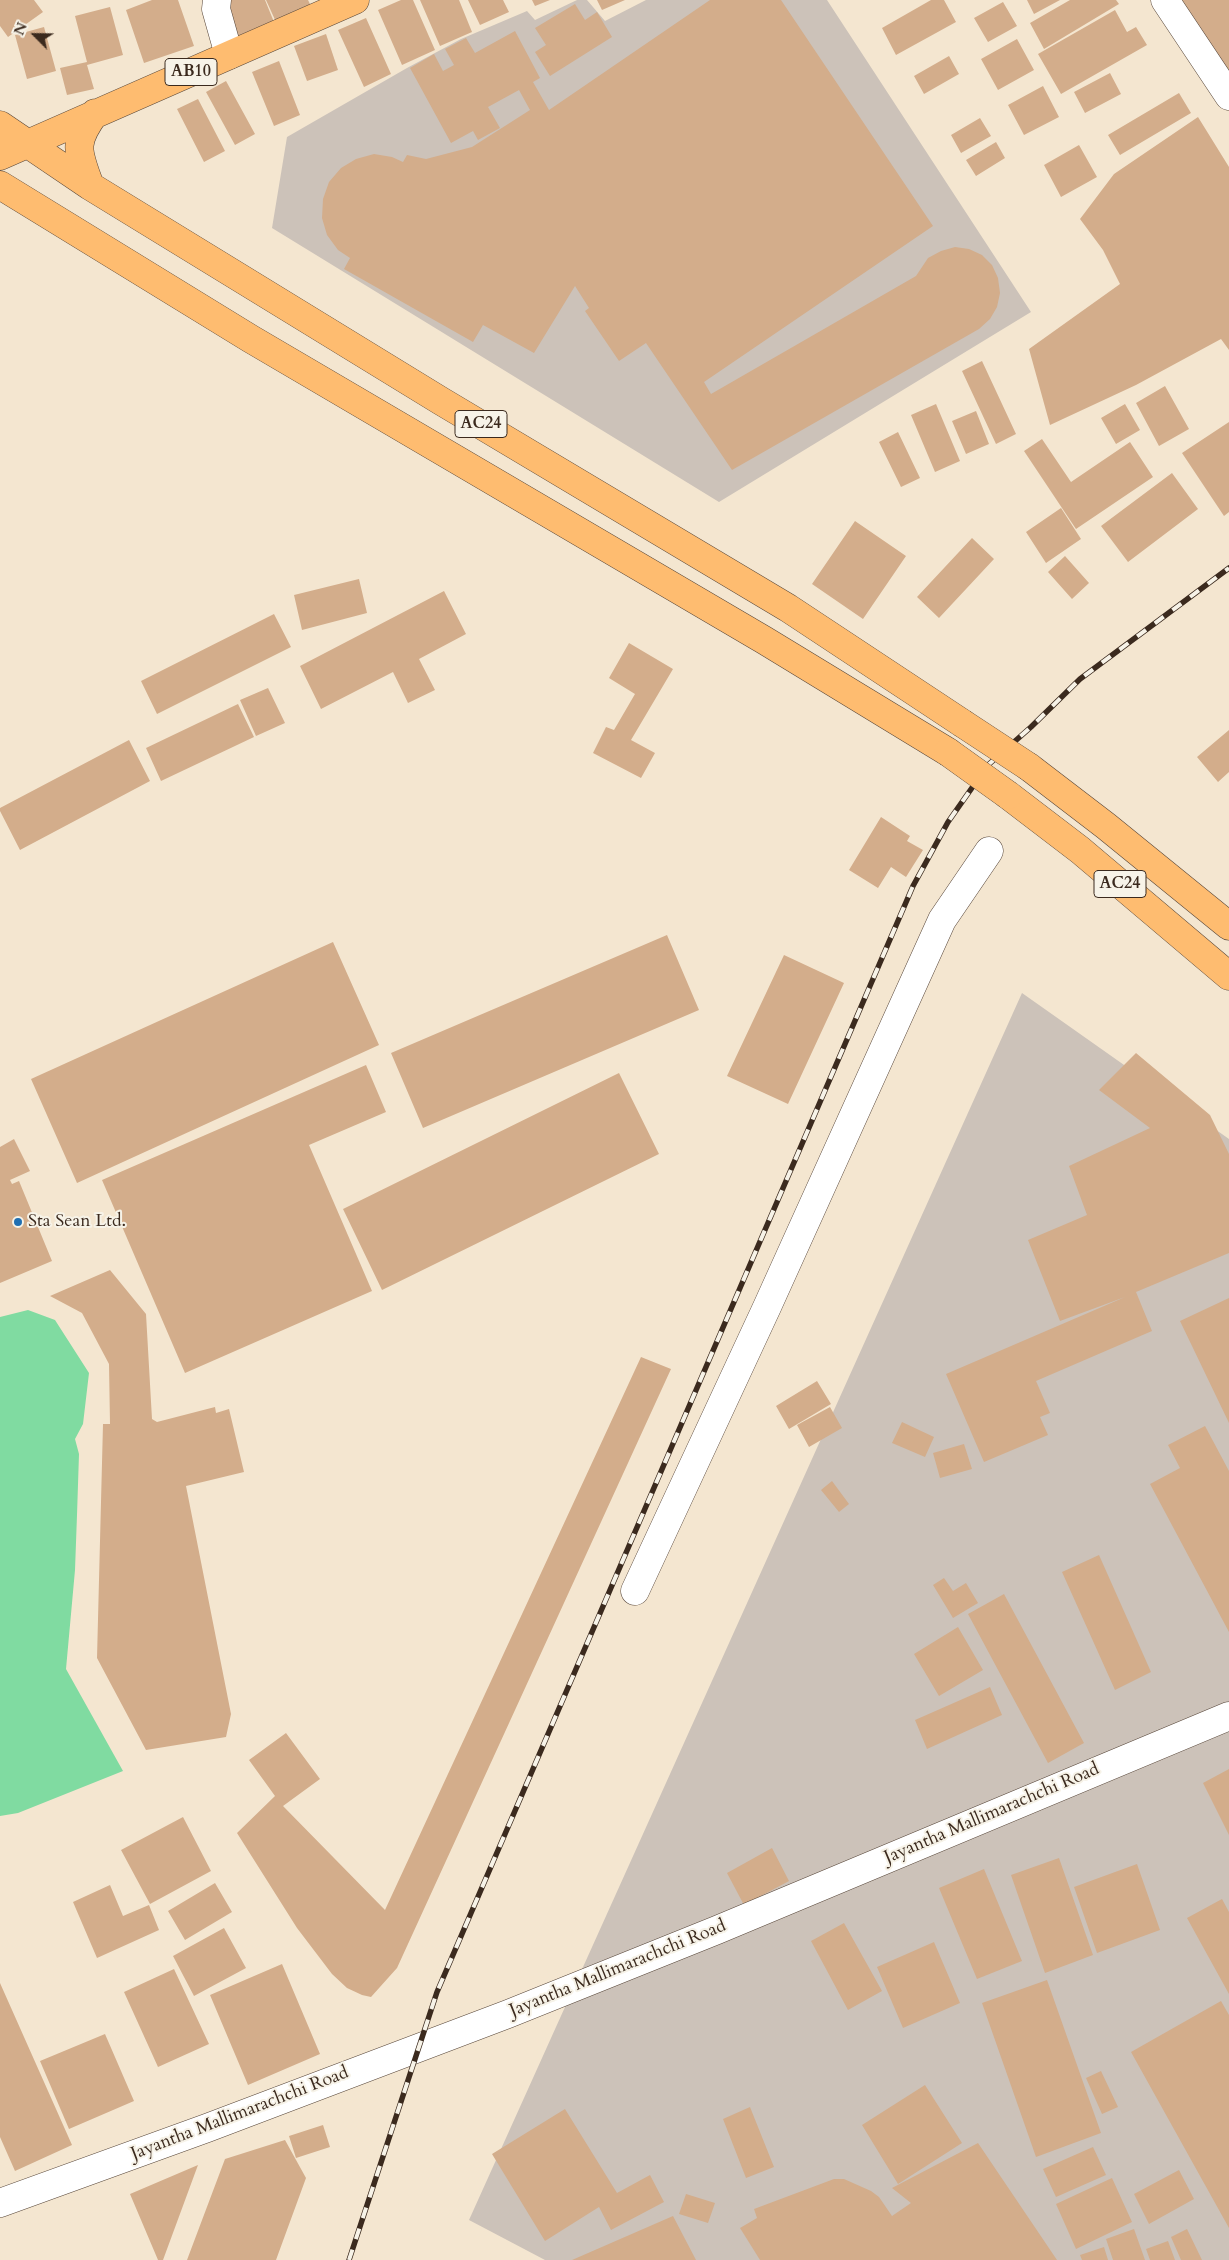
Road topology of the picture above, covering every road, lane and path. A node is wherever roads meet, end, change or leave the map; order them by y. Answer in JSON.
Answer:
{"nodes":[{"id":1,"x":217,"y":0,"type":"edge"},
{"id":2,"x":355,"y":0,"type":"edge"},
{"id":3,"x":1165,"y":0,"type":"edge"},
{"id":4,"x":230,"y":55,"type":"junction"},
{"id":5,"x":1229,"y":96,"type":"edge"},
{"id":6,"x":95,"y":113,"type":"junction"},
{"id":7,"x":0,"y":125,"type":"edge"},
{"id":8,"x":27,"y":144,"type":"junction"},
{"id":9,"x":0,"y":156,"type":"edge"},
{"id":10,"x":0,"y":185,"type":"edge"},
{"id":11,"x":90,"y":186,"type":"junction"},
{"id":12,"x":989,"y":851,"type":"dead end"},
{"id":13,"x":1229,"y":926,"type":"edge"},
{"id":14,"x":1229,"y":976,"type":"edge"},
{"id":15,"x":635,"y":1591,"type":"dead end"},
{"id":16,"x":1229,"y":1716,"type":"edge"},
{"id":17,"x":0,"y":2203,"type":"edge"}],
"edges":[{"from":1,"to":4,"type":"street"},
{"from":2,"to":4,"type":"main road","number":"AB10"},
{"from":3,"to":5,"type":"street"},
{"from":4,"to":6,"type":"main road","number":"AB10"},
{"from":6,"to":8,"type":"main road","number":"AB10"},
{"from":6,"to":11,"type":"main road"},
{"from":7,"to":8,"type":"main road","number":"AC24"},
{"from":8,"to":9,"type":"main road","number":"AB10"},
{"from":8,"to":11,"type":"main road","number":"AC24"},
{"from":10,"to":14,"type":"main road","number":"AC24","bridge":true},
{"from":11,"to":13,"type":"main road","number":"AC24","bridge":true},
{"from":12,"to":15,"type":"street"},
{"from":16,"to":17,"type":"street","name":"Jayantha Mallimarachchi Road"}]}
